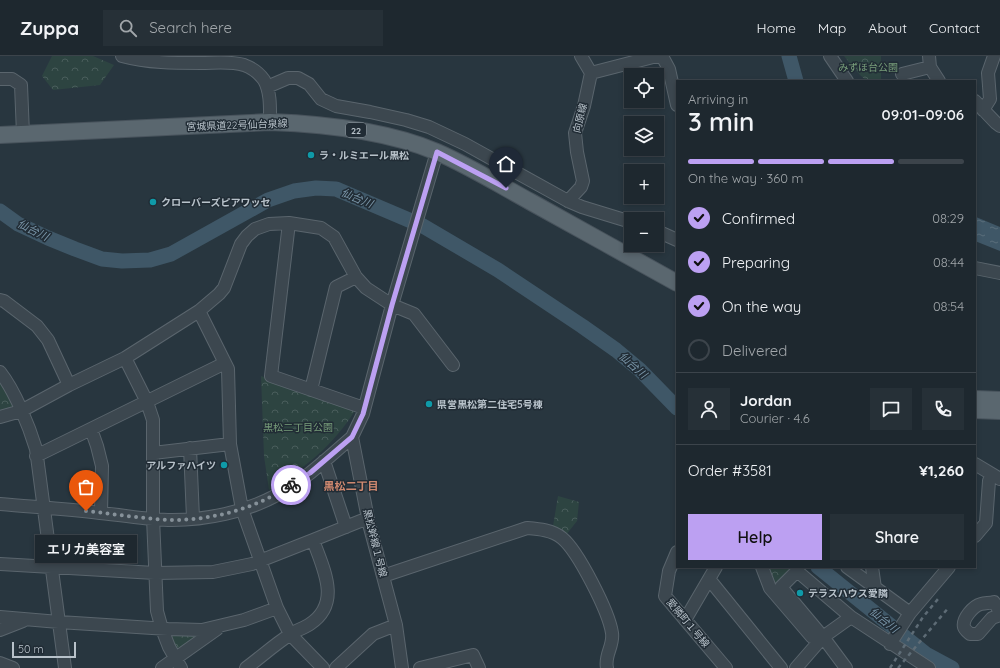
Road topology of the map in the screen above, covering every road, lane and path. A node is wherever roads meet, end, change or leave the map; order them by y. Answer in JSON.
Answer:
{"nodes":[{"id":1,"x":122,"y":56,"type":"edge"},
{"id":2,"x":581,"y":56,"type":"edge"},
{"id":3,"x":658,"y":56,"type":"edge"},
{"id":4,"x":830,"y":56,"type":"edge"},
{"id":5,"x":994,"y":56,"type":"edge"},
{"id":6,"x":930,"y":62,"type":"edge"},
{"id":7,"x":592,"y":73,"type":"junction"},
{"id":8,"x":902,"y":74,"type":"dead end"},
{"id":9,"x":0,"y":79,"type":"edge"},
{"id":10,"x":846,"y":80,"type":"edge"},
{"id":11,"x":939,"y":80,"type":"edge"},
{"id":12,"x":267,"y":87,"type":"junction"},
{"id":13,"x":676,"y":100,"type":"edge"},
{"id":14,"x":979,"y":106,"type":"edge"},
{"id":15,"x":270,"y":122,"type":"junction"},
{"id":16,"x":1000,"y":126,"type":"edge"},
{"id":17,"x":23,"y":134,"type":"junction"},
{"id":18,"x":0,"y":135,"type":"edge"},
{"id":19,"x":437,"y":152,"type":"junction"},
{"id":20,"x":568,"y":201,"type":"junction"},
{"id":21,"x":624,"y":220,"type":"edge"},
{"id":22,"x":289,"y":223,"type":"junction"},
{"id":23,"x":664,"y":234,"type":"edge"},
{"id":24,"x":676,"y":240,"type":"edge"},
{"id":25,"x":976,"y":268,"type":"edge"},
{"id":26,"x":1000,"y":273,"type":"edge"},
{"id":27,"x":356,"y":277,"type":"junction"},
{"id":28,"x":676,"y":282,"type":"edge"},
{"id":29,"x":0,"y":300,"type":"edge"},
{"id":30,"x":392,"y":305,"type":"junction"},
{"id":31,"x":199,"y":312,"type":"junction"},
{"id":32,"x":125,"y":358,"type":"junction"},
{"id":33,"x":225,"y":363,"type":"junction"},
{"id":34,"x":453,"y":365,"type":"dead end"},
{"id":35,"x":0,"y":372,"type":"edge"},
{"id":36,"x":69,"y":385,"type":"junction"},
{"id":37,"x":311,"y":390,"type":"junction"},
{"id":38,"x":976,"y":399,"type":"edge"},
{"id":39,"x":147,"y":402,"type":"junction"},
{"id":40,"x":364,"y":408,"type":"junction"},
{"id":41,"x":999,"y":408,"type":"edge"},
{"id":42,"x":976,"y":410,"type":"edge"},
{"id":43,"x":21,"y":411,"type":"junction"},
{"id":44,"x":0,"y":417,"type":"edge"},
{"id":45,"x":976,"y":417,"type":"edge"},
{"id":46,"x":91,"y":429,"type":"junction"},
{"id":47,"x":352,"y":437,"type":"junction"},
{"id":48,"x":230,"y":444,"type":"junction"},
{"id":49,"x":190,"y":448,"type":"junction"},
{"id":50,"x":153,"y":453,"type":"junction"},
{"id":51,"x":36,"y":456,"type":"junction"},
{"id":52,"x":324,"y":461,"type":"junction"},
{"id":53,"x":976,"y":465,"type":"edge"},
{"id":54,"x":996,"y":477,"type":"edge"},
{"id":55,"x":0,"y":504,"type":"edge"},
{"id":56,"x":43,"y":507,"type":"junction"},
{"id":57,"x":242,"y":509,"type":"junction"},
{"id":58,"x":101,"y":513,"type":"junction"},
{"id":59,"x":153,"y":518,"type":"junction"},
{"id":60,"x":193,"y":518,"type":"junction"},
{"id":61,"x":368,"y":518,"type":"junction"},
{"id":62,"x":346,"y":527,"type":"junction"},
{"id":63,"x":976,"y":535,"type":"edge"},
{"id":64,"x":313,"y":540,"type":"junction"},
{"id":65,"x":676,"y":554,"type":"edge"},
{"id":66,"x":260,"y":561,"type":"junction"},
{"id":67,"x":0,"y":564,"type":"edge"},
{"id":68,"x":51,"y":567,"type":"junction"},
{"id":69,"x":715,"y":568,"type":"edge"},
{"id":70,"x":762,"y":568,"type":"edge"},
{"id":71,"x":848,"y":568,"type":"edge"},
{"id":72,"x":872,"y":568,"type":"edge"},
{"id":73,"x":948,"y":568,"type":"edge"},
{"id":74,"x":155,"y":573,"type":"junction"},
{"id":75,"x":383,"y":576,"type":"junction"},
{"id":76,"x":709,"y":579,"type":"junction"},
{"id":77,"x":875,"y":588,"type":"junction"},
{"id":78,"x":997,"y":607,"type":"edge"},
{"id":79,"x":277,"y":608,"type":"junction"},
{"id":80,"x":909,"y":615,"type":"junction"},
{"id":81,"x":1000,"y":615,"type":"edge"},
{"id":82,"x":0,"y":617,"type":"edge"},
{"id":83,"x":851,"y":617,"type":"junction"},
{"id":84,"x":28,"y":619,"type":"junction"},
{"id":85,"x":685,"y":620,"type":"junction"},
{"id":86,"x":59,"y":622,"type":"junction"},
{"id":87,"x":396,"y":625,"type":"junction"},
{"id":88,"x":221,"y":626,"type":"junction"},
{"id":89,"x":162,"y":629,"type":"junction"},
{"id":90,"x":0,"y":630,"type":"edge"},
{"id":91,"x":290,"y":634,"type":"junction"},
{"id":92,"x":820,"y":640,"type":"junction"},
{"id":93,"x":892,"y":641,"type":"junction"},
{"id":94,"x":0,"y":663,"type":"edge"},
{"id":95,"x":178,"y":663,"type":"edge"},
{"id":96,"x":13,"y":668,"type":"edge"},
{"id":97,"x":65,"y":668,"type":"edge"},
{"id":98,"x":162,"y":668,"type":"edge"},
{"id":99,"x":246,"y":668,"type":"edge"},
{"id":100,"x":323,"y":668,"type":"edge"},
{"id":101,"x":336,"y":668,"type":"edge"},
{"id":102,"x":402,"y":668,"type":"edge"},
{"id":103,"x":420,"y":668,"type":"edge"},
{"id":104,"x":479,"y":668,"type":"edge"},
{"id":105,"x":606,"y":668,"type":"edge"},
{"id":106,"x":726,"y":668,"type":"edge"},
{"id":107,"x":781,"y":668,"type":"edge"},
{"id":108,"x":796,"y":668,"type":"edge"},
{"id":109,"x":837,"y":668,"type":"edge"},
{"id":110,"x":846,"y":668,"type":"edge"},
{"id":111,"x":929,"y":668,"type":"edge"}],
"edges":[{"from":1,"to":12,"type":"street"},
{"from":2,"to":7,"type":"street"},
{"from":3,"to":7,"type":"street"},
{"from":3,"to":13,"type":"street"},
{"from":4,"to":10,"type":"street"},
{"from":5,"to":14,"type":"street"},
{"from":6,"to":8,"type":"street"},
{"from":6,"to":11,"type":"street"},
{"from":7,"to":20,"type":"street","name":"向原線"},
{"from":9,"to":17,"type":"street"},
{"from":12,"to":15,"type":"street"},
{"from":12,"to":20,"type":"street"},
{"from":14,"to":16,"type":"street"},
{"from":15,"to":17,"type":"main road","name":"宮城県道22号仙台泉線","number":"22"},
{"from":15,"to":19,"type":"main road","name":"宮城県道22号仙台泉線","number":"22"},
{"from":17,"to":18,"type":"main road","name":"宮城県道22号仙台泉線","number":"22"},
{"from":19,"to":28,"type":"main road","name":"宮城県道22号仙台泉線","number":"22"},
{"from":19,"to":30,"type":"street"},
{"from":20,"to":21,"type":"street"},
{"from":22,"to":27,"type":"street"},
{"from":22,"to":31,"type":"street"},
{"from":22,"to":37,"type":"street"},
{"from":23,"to":24,"type":"street"},
{"from":25,"to":26,"type":"street"},
{"from":27,"to":30,"type":"street"},
{"from":27,"to":37,"type":"street"},
{"from":29,"to":36,"type":"street"},
{"from":30,"to":34,"type":"street"},
{"from":30,"to":40,"type":"street"},
{"from":31,"to":32,"type":"street"},
{"from":31,"to":33,"type":"street"},
{"from":32,"to":36,"type":"street"},
{"from":32,"to":39,"type":"street"},
{"from":33,"to":39,"type":"street"},
{"from":33,"to":48,"type":"street"},
{"from":35,"to":43,"type":"street"},
{"from":36,"to":43,"type":"street"},
{"from":37,"to":40,"type":"street"},
{"from":38,"to":41,"type":"main road"},
{"from":39,"to":46,"type":"street"},
{"from":39,"to":50,"type":"street"},
{"from":40,"to":47,"type":"street"},
{"from":41,"to":42,"type":"main road"},
{"from":41,"to":45,"type":"main road"},
{"from":43,"to":44,"type":"street"},
{"from":43,"to":51,"type":"street"},
{"from":46,"to":51,"type":"street"},
{"from":46,"to":58,"type":"street"},
{"from":47,"to":52,"type":"street"},
{"from":47,"to":61,"type":"street","name":"黒松幹線１号線"},
{"from":48,"to":49,"type":"street"},
{"from":48,"to":57,"type":"street"},
{"from":49,"to":50,"type":"street"},
{"from":49,"to":60,"type":"street"},
{"from":50,"to":59,"type":"street"},
{"from":51,"to":56,"type":"street"},
{"from":52,"to":57,"type":"street"},
{"from":52,"to":62,"type":"street"},
{"from":53,"to":54,"type":"street"},
{"from":54,"to":63,"type":"street"},
{"from":55,"to":56,"type":"street"},
{"from":56,"to":58,"type":"street"},
{"from":56,"to":68,"type":"street"},
{"from":57,"to":60,"type":"street"},
{"from":57,"to":66,"type":"street"},
{"from":58,"to":59,"type":"street"},
{"from":59,"to":60,"type":"street"},
{"from":59,"to":74,"type":"street"},
{"from":61,"to":62,"type":"street"},
{"from":61,"to":75,"type":"street","name":"黒松幹線１号線"},
{"from":62,"to":64,"type":"street"},
{"from":64,"to":66,"type":"street"},
{"from":64,"to":91,"type":"street"},
{"from":65,"to":85,"type":"street","name":"愛隣町１号線"},
{"from":66,"to":74,"type":"street"},
{"from":66,"to":79,"type":"street"},
{"from":67,"to":68,"type":"street"},
{"from":68,"to":74,"type":"street"},
{"from":68,"to":86,"type":"street"},
{"from":69,"to":76,"type":"street"},
{"from":70,"to":92,"type":"street"},
{"from":71,"to":77,"type":"street"},
{"from":72,"to":77,"type":"street"},
{"from":73,"to":80,"type":"street"},
{"from":74,"to":89,"type":"street"},
{"from":75,"to":87,"type":"street","name":"黒松幹線１号線"},
{"from":75,"to":105,"type":"street"},
{"from":76,"to":85,"type":"street"},
{"from":76,"to":107,"type":"street"},
{"from":77,"to":80,"type":"street"},
{"from":78,"to":81,"type":"street"},
{"from":79,"to":88,"type":"street"},
{"from":79,"to":91,"type":"street"},
{"from":80,"to":93,"type":"street"},
{"from":82,"to":84,"type":"street"},
{"from":83,"to":92,"type":"street"},
{"from":83,"to":92,"type":"street"},
{"from":83,"to":93,"type":"street"},
{"from":84,"to":86,"type":"street"},
{"from":84,"to":90,"type":"street"},
{"from":85,"to":106,"type":"street","name":"愛隣町１号線"},
{"from":86,"to":89,"type":"street"},
{"from":86,"to":97,"type":"street"},
{"from":87,"to":101,"type":"street"},
{"from":87,"to":102,"type":"street","name":"黒松幹線１号線"},
{"from":88,"to":89,"type":"street"},
{"from":88,"to":95,"type":"street"},
{"from":89,"to":95,"type":"street"},
{"from":91,"to":99,"type":"street"},
{"from":91,"to":100,"type":"street"},
{"from":92,"to":108,"type":"street"},
{"from":92,"to":109,"type":"street"},
{"from":92,"to":110,"type":"street"},
{"from":93,"to":111,"type":"street"},
{"from":94,"to":96,"type":"street"},
{"from":95,"to":98,"type":"street"},
{"from":103,"to":104,"type":"street"}]}
